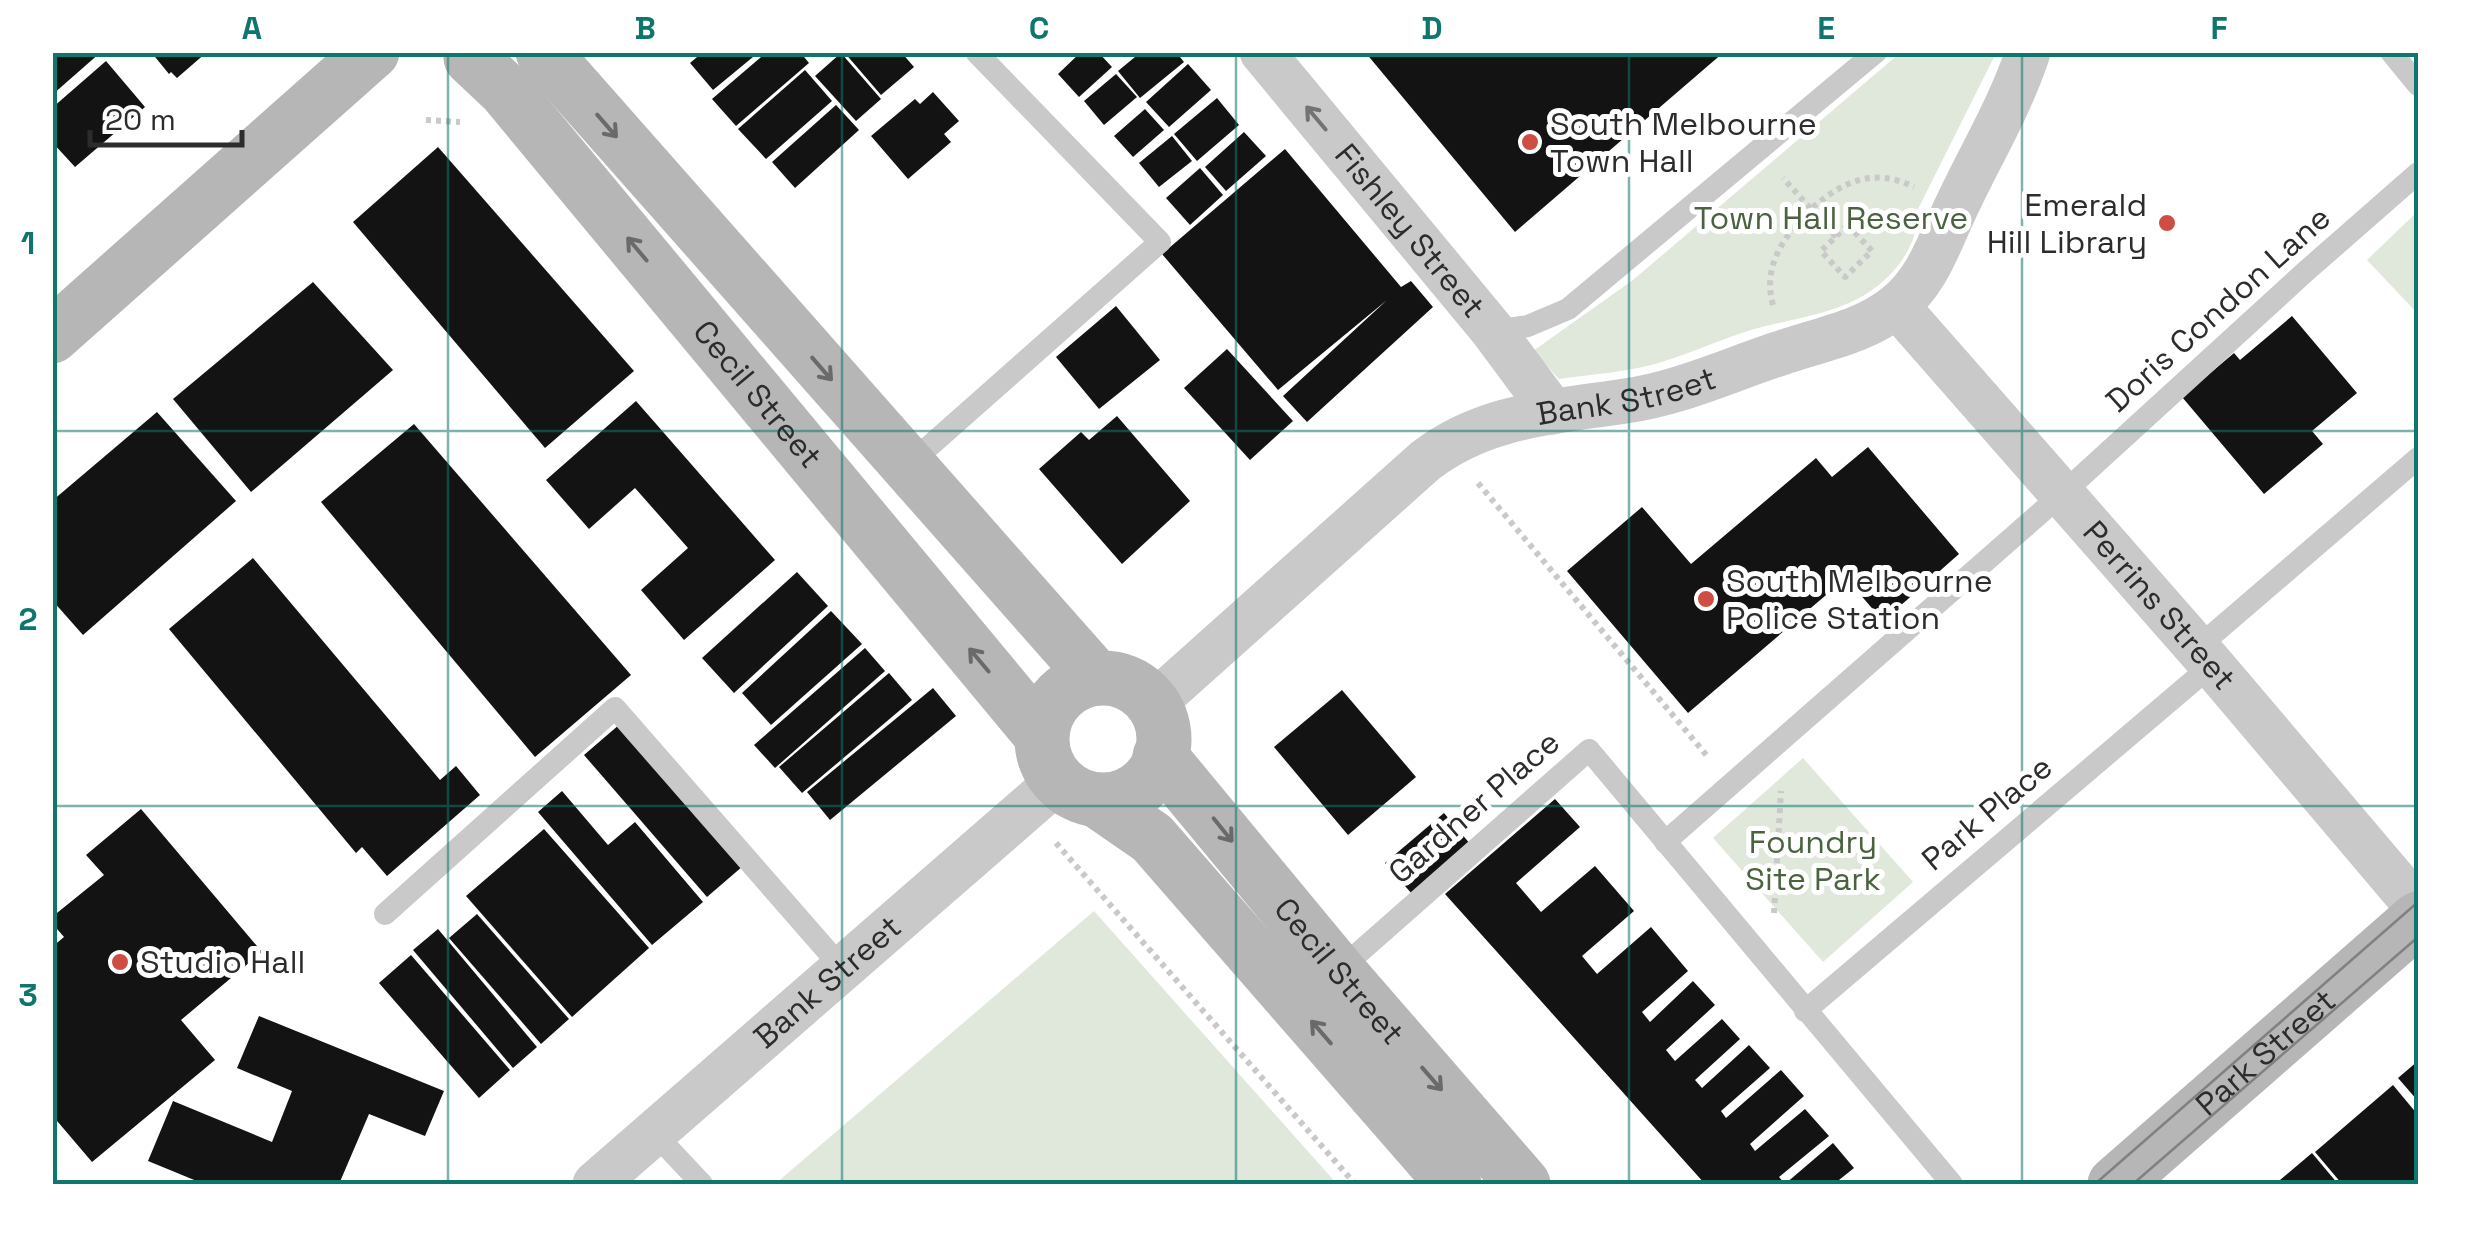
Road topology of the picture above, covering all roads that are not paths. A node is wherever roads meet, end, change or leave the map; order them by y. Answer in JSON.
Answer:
{"nodes":[{"id":1,"x":372,"y":52,"type":"edge"},
{"id":2,"x":543,"y":52,"type":"edge"},
{"id":3,"x":976,"y":52,"type":"edge"},
{"id":4,"x":1262,"y":52,"type":"edge"},
{"id":5,"x":1876,"y":52,"type":"edge"},
{"id":6,"x":2028,"y":52,"type":"edge"},
{"id":7,"x":2391,"y":52,"type":"edge"},
{"id":8,"x":461,"y":54,"type":"edge"},
{"id":9,"x":2418,"y":85,"type":"edge"},
{"id":10,"x":2418,"y":173,"type":"edge"},
{"id":11,"x":734,"y":270,"type":"junction"},
{"id":12,"x":1897,"y":306,"type":"junction"},
{"id":13,"x":688,"y":310,"type":"junction"},
{"id":14,"x":1492,"y":331,"type":"junction"},
{"id":15,"x":52,"y":336,"type":"edge"},
{"id":16,"x":1554,"y":412,"type":"junction"},
{"id":17,"x":2418,"y":458,"type":"edge"},
{"id":18,"x":907,"y":466,"type":"junction"},
{"id":19,"x":2062,"y":494,"type":"junction"},
{"id":20,"x":2204,"y":656,"type":"junction"},
{"id":21,"x":1096,"y":678,"type":"junction"},
{"id":22,"x":1157,"y":729,"type":"junction"},
{"id":23,"x":1056,"y":781,"type":"junction"},
{"id":24,"x":1665,"y":842,"type":"junction"},
{"id":25,"x":2418,"y":908,"type":"edge"},
{"id":26,"x":385,"y":914,"type":"dead end"},
{"id":27,"x":2418,"y":920,"type":"edge"},
{"id":28,"x":842,"y":969,"type":"junction"},
{"id":29,"x":1338,"y":971,"type":"junction"},
{"id":30,"x":1805,"y":1010,"type":"junction"},
{"id":31,"x":654,"y":1133,"type":"junction"},
{"id":32,"x":594,"y":1184,"type":"edge"},
{"id":33,"x":702,"y":1184,"type":"edge"},
{"id":34,"x":1454,"y":1184,"type":"edge"},
{"id":35,"x":1522,"y":1184,"type":"edge"},
{"id":36,"x":1952,"y":1184,"type":"edge"},
{"id":37,"x":2115,"y":1184,"type":"edge"}],
"edges":[{"from":1,"to":15,"type":"street"},
{"from":2,"to":11,"type":"street","name":"Cecil Street","one_way":true},
{"from":3,"to":18,"type":"lane"},
{"from":14,"to":4,"type":"street","name":"Fishley Street","one_way":true},
{"from":5,"to":14,"type":"lane"},
{"from":6,"to":12,"type":"street","name":"Bank Street"},
{"from":7,"to":9,"type":"lane"},
{"from":13,"to":8,"type":"street","name":"Cecil Street","one_way":true},
{"from":10,"to":19,"type":"lane","name":"Doris Condon Lane"},
{"from":11,"to":13,"type":"street"},
{"from":11,"to":18,"type":"street","name":"Cecil Street","one_way":true},
{"from":12,"to":16,"type":"street","name":"Bank Street"},
{"from":12,"to":19,"type":"street","name":"Perrins Street"},
{"from":23,"to":13,"type":"street","name":"Cecil Street","one_way":true},
{"from":14,"to":16,"type":"street","name":"Fishley Street"},
{"from":16,"to":22,"type":"street","name":"Bank Street"},
{"from":17,"to":20,"type":"lane","name":"Park Place"},
{"from":18,"to":21,"type":"street","name":"Cecil Street"},
{"from":19,"to":20,"type":"street","name":"Perrins Street"},
{"from":19,"to":24,"type":"lane","name":"Doris Condon Lane"},
{"from":20,"to":25,"type":"street","name":"Perrins Street"},
{"from":20,"to":30,"type":"lane","name":"Park Place"},
{"from":21,"to":22,"type":"street"},
{"from":21,"to":23,"type":"street"},
{"from":22,"to":23,"type":"street"},
{"from":22,"to":29,"type":"street","name":"Cecil Street","one_way":true},
{"from":23,"to":28,"type":"street","name":"Bank Street"},
{"from":34,"to":23,"type":"street","name":"Cecil Street","one_way":true},
{"from":24,"to":29,"type":"lane","name":"Gardner Place"},
{"from":24,"to":30,"type":"lane","name":"Gardner Place"},
{"from":26,"to":28,"type":"lane"},
{"from":27,"to":37,"type":"street","name":"Park Street"},
{"from":28,"to":31,"type":"street","name":"Bank Street"},
{"from":29,"to":35,"type":"street","name":"Cecil Street","one_way":true},
{"from":30,"to":36,"type":"lane","name":"Gardner Place"},
{"from":31,"to":32,"type":"street","name":"Bank Street"},
{"from":31,"to":33,"type":"lane"}]}
